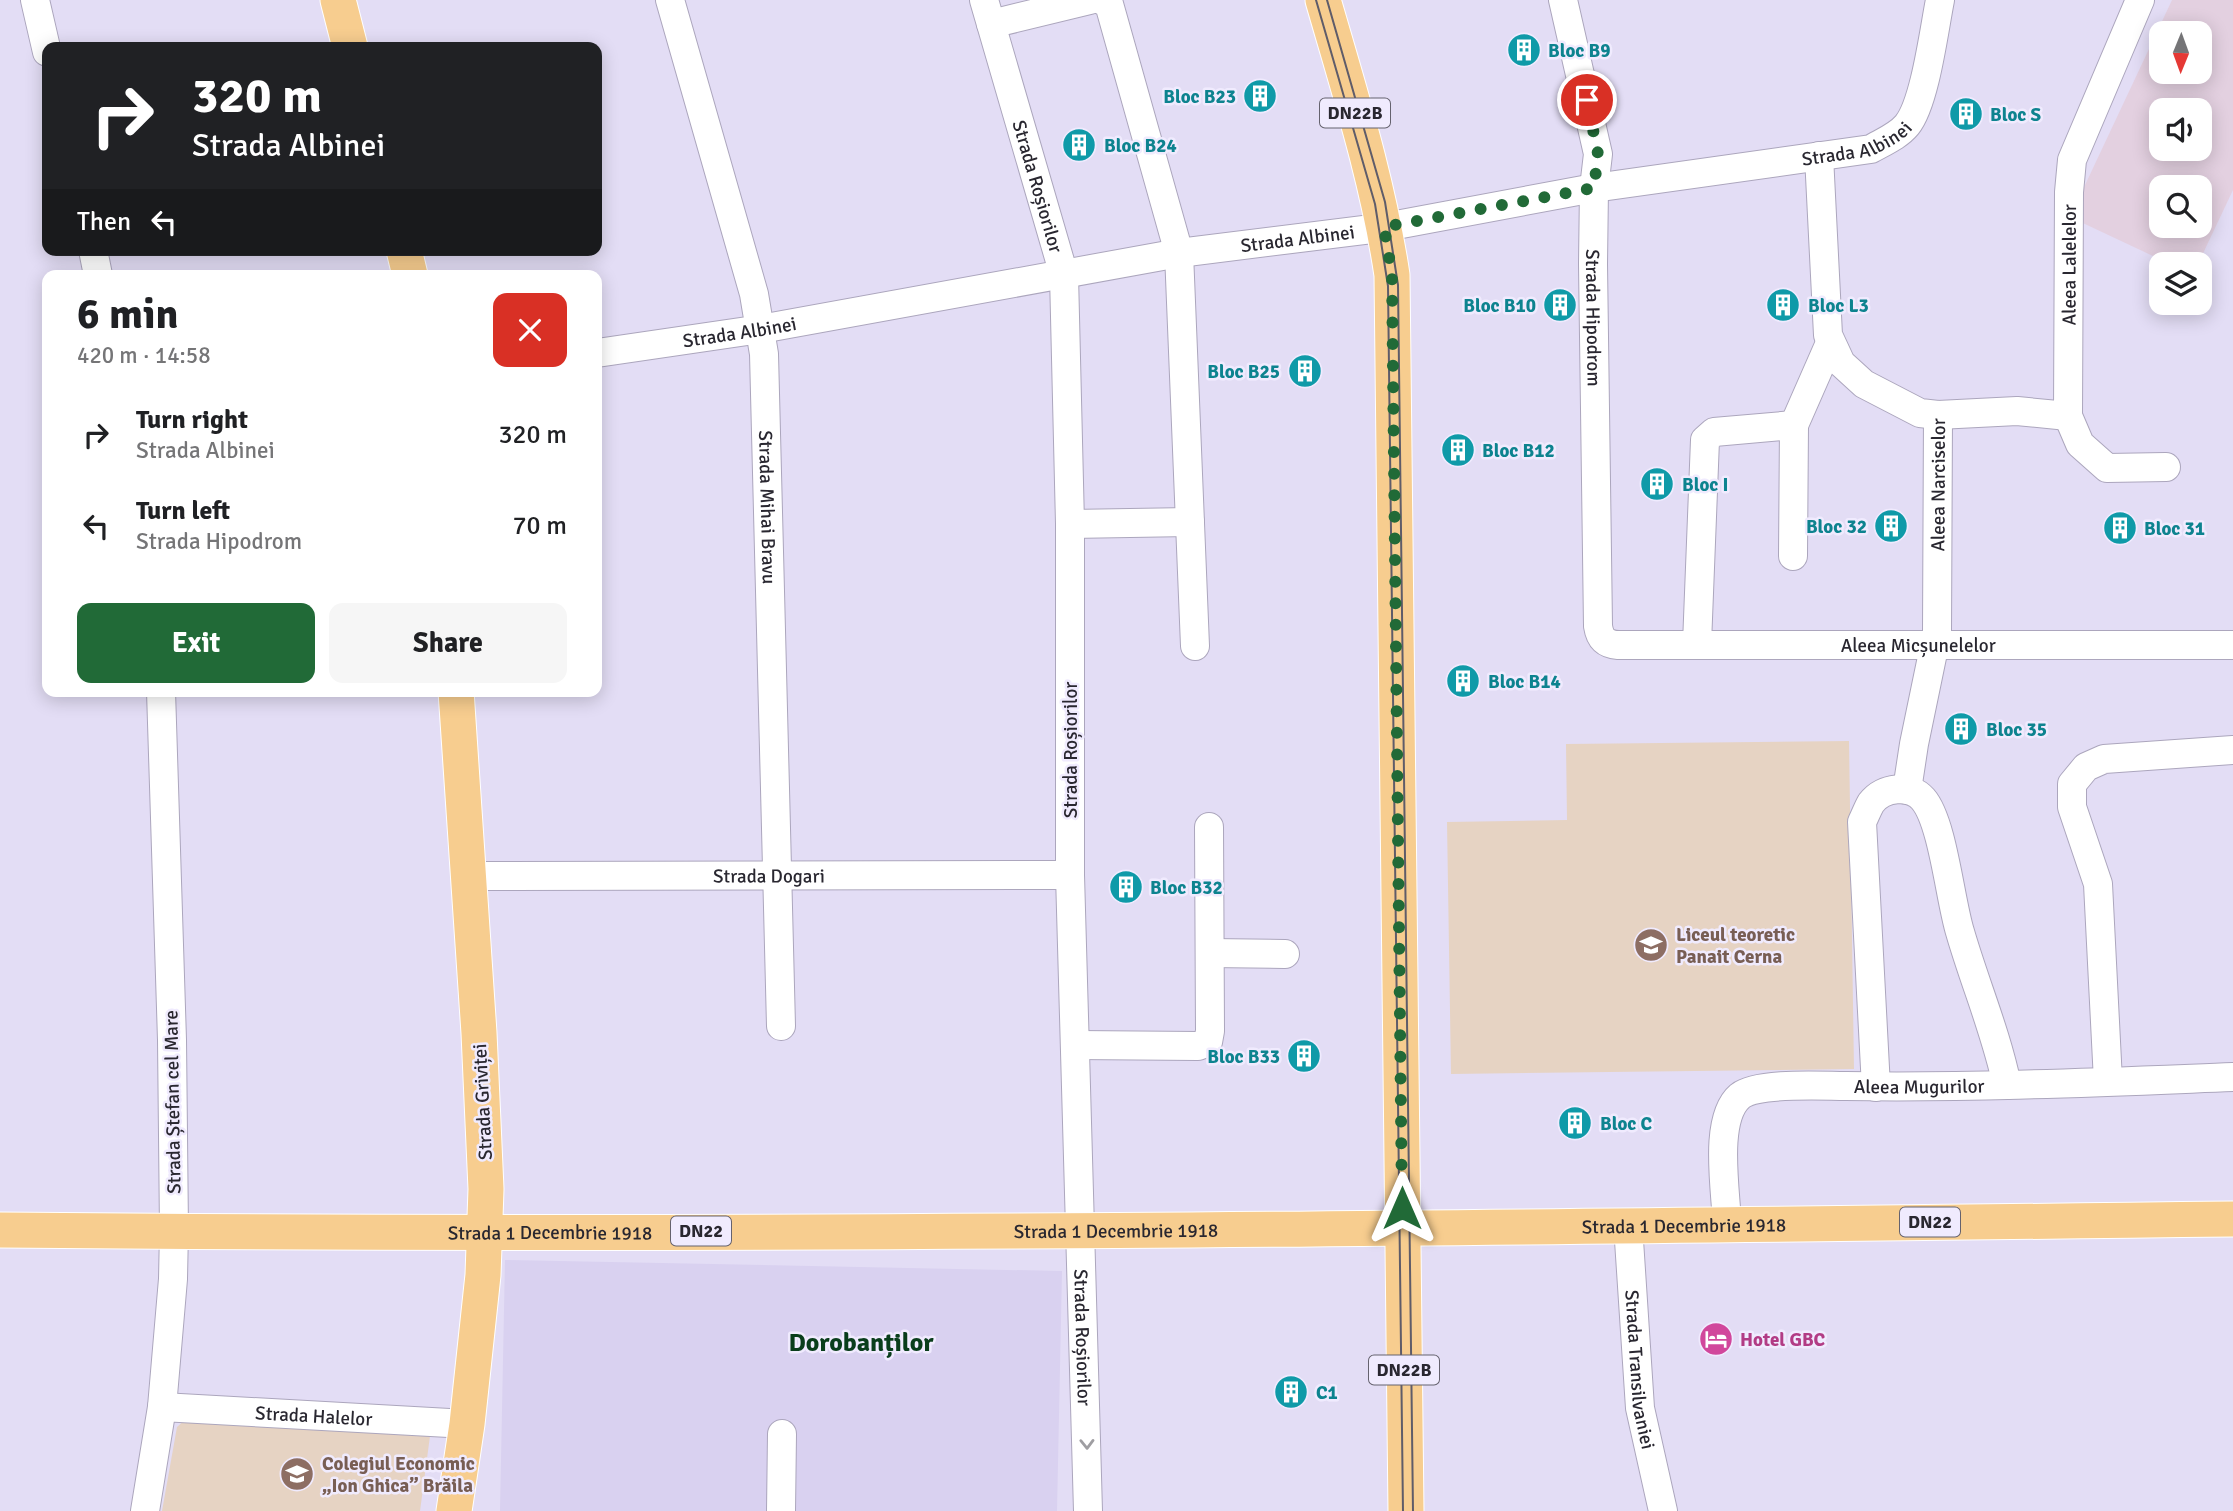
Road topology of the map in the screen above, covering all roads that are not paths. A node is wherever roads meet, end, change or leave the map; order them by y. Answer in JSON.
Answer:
{"nodes":[{"id":1,"x":35,"y":0,"type":"edge"},
{"id":2,"x":338,"y":0,"type":"edge"},
{"id":3,"x":670,"y":0,"type":"edge"},
{"id":4,"x":1090,"y":0,"type":"edge"},
{"id":5,"x":1101,"y":0,"type":"edge"},
{"id":6,"x":1322,"y":0,"type":"edge"},
{"id":7,"x":1563,"y":0,"type":"edge"},
{"id":8,"x":1940,"y":0,"type":"edge"},
{"id":9,"x":2140,"y":0,"type":"edge"},
{"id":10,"x":987,"y":12,"type":"edge"},
{"id":11,"x":45,"y":42,"type":"edge"},
{"id":12,"x":349,"y":42,"type":"edge"},
{"id":13,"x":1819,"y":156,"type":"junction"},
{"id":14,"x":1594,"y":188,"type":"junction"},
{"id":15,"x":1384,"y":227,"type":"junction"},
{"id":16,"x":1179,"y":253,"type":"junction"},
{"id":17,"x":1064,"y":275,"type":"junction"},
{"id":18,"x":761,"y":329,"type":"junction"},
{"id":19,"x":1830,"y":342,"type":"junction"},
{"id":20,"x":602,"y":352,"type":"edge"},
{"id":21,"x":1938,"y":415,"type":"junction"},
{"id":22,"x":2068,"y":416,"type":"junction"},
{"id":23,"x":1794,"y":425,"type":"junction"},
{"id":24,"x":2166,"y":467,"type":"dead end"},
{"id":25,"x":1190,"y":522,"type":"junction"},
{"id":26,"x":1070,"y":524,"type":"junction"},
{"id":27,"x":1793,"y":556,"type":"dead end"},
{"id":28,"x":1603,"y":640,"type":"joint"},
{"id":29,"x":1697,"y":644,"type":"junction"},
{"id":30,"x":1935,"y":645,"type":"junction"},
{"id":31,"x":2233,"y":645,"type":"edge"},
{"id":32,"x":1195,"y":646,"type":"dead end"},
{"id":33,"x":161,"y":697,"type":"edge"},
{"id":34,"x":456,"y":697,"type":"edge"},
{"id":35,"x":2233,"y":750,"type":"edge"},
{"id":36,"x":1907,"y":790,"type":"junction"},
{"id":37,"x":1209,"y":827,"type":"dead end"},
{"id":38,"x":1070,"y":875,"type":"junction"},
{"id":39,"x":468,"y":876,"type":"junction"},
{"id":40,"x":778,"y":876,"type":"junction"},
{"id":41,"x":1210,"y":953,"type":"junction"},
{"id":42,"x":1285,"y":954,"type":"dead end"},
{"id":43,"x":781,"y":1026,"type":"dead end"},
{"id":44,"x":1076,"y":1045,"type":"junction"},
{"id":45,"x":2233,"y":1077,"type":"edge"},
{"id":46,"x":2108,"y":1082,"type":"junction"},
{"id":47,"x":2007,"y":1085,"type":"junction"},
{"id":48,"x":1876,"y":1087,"type":"junction"},
{"id":49,"x":2233,"y":1219,"type":"edge"},
{"id":50,"x":1727,"y":1224,"type":"junction"},
{"id":51,"x":1628,"y":1226,"type":"junction"},
{"id":52,"x":1079,"y":1229,"type":"junction"},
{"id":53,"x":0,"y":1230,"type":"edge"},
{"id":54,"x":1402,"y":1230,"type":"junction"},
{"id":55,"x":174,"y":1231,"type":"junction"},
{"id":56,"x":486,"y":1232,"type":"junction"},
{"id":57,"x":162,"y":1407,"type":"junction"},
{"id":58,"x":467,"y":1424,"type":"junction"},
{"id":59,"x":782,"y":1434,"type":"dead end"},
{"id":60,"x":145,"y":1511,"type":"edge"},
{"id":61,"x":454,"y":1511,"type":"edge"},
{"id":62,"x":781,"y":1511,"type":"edge"},
{"id":63,"x":1088,"y":1511,"type":"edge"},
{"id":64,"x":1406,"y":1511,"type":"edge"},
{"id":65,"x":1663,"y":1511,"type":"edge"}],
"edges":[{"from":1,"to":11,"type":"street"},
{"from":2,"to":12,"type":"main road"},
{"from":3,"to":18,"type":"street","name":"Strada Mihai Bravu"},
{"from":4,"to":10,"type":"street"},
{"from":5,"to":16,"type":"street"},
{"from":6,"to":15,"type":"main road","number":"DN22B"},
{"from":7,"to":14,"type":"street","name":"Strada Hipodrom"},
{"from":8,"to":13,"type":"street","name":"Strada Albinei"},
{"from":9,"to":22,"type":"street","name":"Aleea Lalelelor"},
{"from":10,"to":17,"type":"street","name":"Strada Roșiorilor"},
{"from":13,"to":14,"type":"street","name":"Strada Albinei"},
{"from":13,"to":19,"type":"street","name":"Aleea Narciselor"},
{"from":14,"to":15,"type":"street","name":"Strada Albinei"},
{"from":14,"to":28,"type":"street","name":"Strada Hipodrom"},
{"from":15,"to":16,"type":"street","name":"Strada Albinei"},
{"from":15,"to":54,"type":"main road","number":"DN22B"},
{"from":16,"to":17,"type":"street","name":"Strada Albinei"},
{"from":16,"to":25,"type":"street"},
{"from":17,"to":18,"type":"street","name":"Strada Albinei"},
{"from":17,"to":26,"type":"street","name":"Strada Roșiorilor"},
{"from":18,"to":20,"type":"street","name":"Strada Albinei"},
{"from":18,"to":40,"type":"street","name":"Strada Mihai Bravu"},
{"from":19,"to":21,"type":"street","name":"Aleea Narciselor"},
{"from":19,"to":23,"type":"street"},
{"from":21,"to":22,"type":"street"},
{"from":21,"to":30,"type":"street","name":"Aleea Narciselor"},
{"from":22,"to":24,"type":"street"},
{"from":23,"to":27,"type":"street"},
{"from":23,"to":29,"type":"street"},
{"from":25,"to":26,"type":"street"},
{"from":25,"to":32,"type":"street"},
{"from":26,"to":38,"type":"street","name":"Strada Roșiorilor"},
{"from":28,"to":29,"type":"street","name":"Aleea Micșunelelor"},
{"from":29,"to":30,"type":"street","name":"Aleea Micșunelelor"},
{"from":30,"to":31,"type":"street","name":"Aleea Micșunelelor"},
{"from":30,"to":36,"type":"street","name":"Aleea Narciselor"},
{"from":33,"to":55,"type":"street","name":"Strada Ștefan cel Mare"},
{"from":34,"to":39,"type":"main road","name":"Strada Griviței"},
{"from":35,"to":46,"type":"street"},
{"from":36,"to":47,"type":"street"},
{"from":36,"to":48,"type":"street"},
{"from":37,"to":41,"type":"street"},
{"from":38,"to":40,"type":"street","name":"Strada Dogari"},
{"from":38,"to":44,"type":"street","name":"Strada Roșiorilor"},
{"from":39,"to":40,"type":"street","name":"Strada Dogari"},
{"from":39,"to":56,"type":"main road","name":"Strada Griviței"},
{"from":40,"to":43,"type":"street","name":"Strada Mihai Bravu"},
{"from":41,"to":42,"type":"street"},
{"from":41,"to":44,"type":"street"},
{"from":44,"to":52,"type":"street","name":"Strada Roșiorilor"},
{"from":45,"to":46,"type":"street","name":"Aleea Mugurilor"},
{"from":46,"to":47,"type":"street","name":"Aleea Mugurilor"},
{"from":47,"to":48,"type":"street","name":"Aleea Mugurilor"},
{"from":48,"to":50,"type":"street","name":"Aleea Mugurilor"},
{"from":49,"to":50,"type":"main road","name":"Strada 1 Decembrie 1918","number":"DN22"},
{"from":50,"to":51,"type":"main road","name":"Strada 1 Decembrie 1918","number":"DN22"},
{"from":51,"to":54,"type":"main road","name":"Strada 1 Decembrie 1918","number":"DN22"},
{"from":51,"to":65,"type":"street","name":"Strada Transilvaniei"},
{"from":52,"to":54,"type":"main road","name":"Strada 1 Decembrie 1918","number":"DN22"},
{"from":52,"to":56,"type":"main road","name":"Strada 1 Decembrie 1918","number":"DN22"},
{"from":52,"to":63,"type":"street","name":"Strada Roșiorilor","one_way":true},
{"from":53,"to":55,"type":"main road","name":"Strada 1 Decembrie 1918","number":"DN22"},
{"from":54,"to":64,"type":"main road","number":"DN22B"},
{"from":55,"to":56,"type":"main road","name":"Strada 1 Decembrie 1918","number":"DN22"},
{"from":55,"to":57,"type":"street","name":"Strada Ștefan cel Mare"},
{"from":56,"to":58,"type":"main road","name":"Strada Griviței"},
{"from":57,"to":58,"type":"street","name":"Strada Halelor"},
{"from":57,"to":60,"type":"street","name":"Strada Ștefan cel Mare"},
{"from":58,"to":61,"type":"main road","name":"Strada Griviței"},
{"from":59,"to":62,"type":"street"}]}
